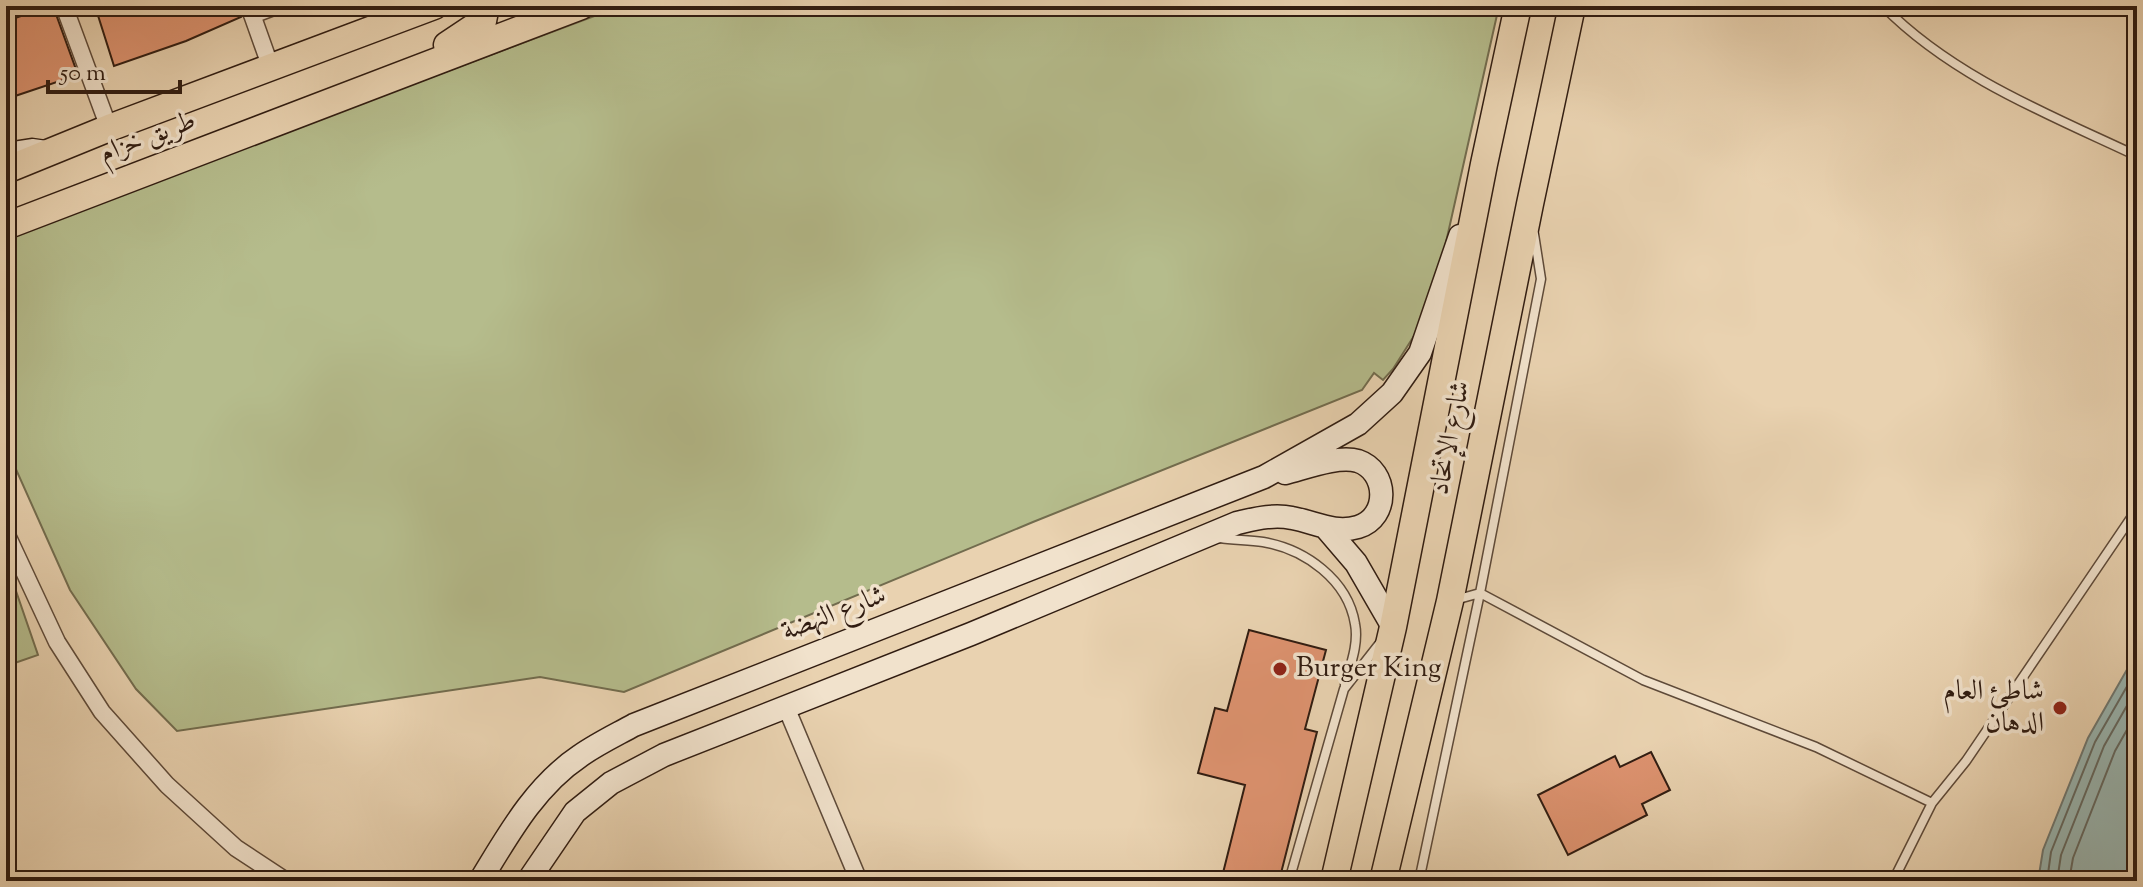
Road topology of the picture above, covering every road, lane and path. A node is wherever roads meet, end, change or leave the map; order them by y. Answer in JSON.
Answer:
{"nodes":[{"id":1,"x":12,"y":6,"type":"edge"},
{"id":2,"x":64,"y":6,"type":"edge"},
{"id":3,"x":276,"y":6,"type":"edge"},
{"id":4,"x":434,"y":6,"type":"edge"},
{"id":5,"x":486,"y":6,"type":"edge"},
{"id":6,"x":581,"y":6,"type":"edge"},
{"id":7,"x":1518,"y":6,"type":"edge"},
{"id":8,"x":1572,"y":6,"type":"edge"},
{"id":9,"x":1883,"y":6,"type":"edge"},
{"id":10,"x":6,"y":8,"type":"edge"},
{"id":11,"x":251,"y":10,"type":"edge"},
{"id":12,"x":271,"y":68,"type":"junction"},
{"id":13,"x":393,"y":77,"type":"junction"},
{"id":14,"x":109,"y":128,"type":"junction"},
{"id":15,"x":51,"y":152,"type":"junction"},
{"id":16,"x":6,"y":154,"type":"edge"},
{"id":17,"x":2137,"y":156,"type":"edge"},
{"id":18,"x":1484,"y":164,"type":"junction"},
{"id":19,"x":6,"y":170,"type":"edge"},
{"id":20,"x":1530,"y":204,"type":"junction"},
{"id":21,"x":6,"y":226,"type":"edge"},
{"id":22,"x":1264,"y":477,"type":"junction"},
{"id":23,"x":2137,"y":509,"type":"edge"},
{"id":24,"x":1326,"y":528,"type":"junction"},
{"id":25,"x":6,"y":533,"type":"edge"},
{"id":26,"x":1206,"y":537,"type":"junction"},
{"id":27,"x":1480,"y":593,"type":"junction"},
{"id":28,"x":1450,"y":601,"type":"junction"},
{"id":29,"x":1393,"y":627,"type":"junction"},
{"id":30,"x":1344,"y":689,"type":"junction"},
{"id":31,"x":786,"y":707,"type":"junction"},
{"id":32,"x":1932,"y":803,"type":"junction"},
{"id":33,"x":286,"y":881,"type":"edge"},
{"id":34,"x":480,"y":881,"type":"edge"},
{"id":35,"x":528,"y":881,"type":"edge"},
{"id":36,"x":859,"y":881,"type":"edge"},
{"id":37,"x":1289,"y":881,"type":"edge"},
{"id":38,"x":1334,"y":881,"type":"edge"},
{"id":39,"x":1383,"y":881,"type":"edge"},
{"id":40,"x":1419,"y":881,"type":"edge"},
{"id":41,"x":1893,"y":881,"type":"edge"}],
"edges":[{"from":1,"to":10,"type":"street"},
{"from":2,"to":14,"type":"street"},
{"from":3,"to":11,"type":"street"},
{"from":4,"to":12,"type":"main road","name":"طريق خزام"},
{"from":5,"to":13,"type":"main road"},
{"from":6,"to":13,"type":"main road","name":"طريق خزام"},
{"from":7,"to":18,"type":"main road","name":"شارع الإتحاد"},
{"from":8,"to":20,"type":"main road","name":"شارع الإتحاد"},
{"from":9,"to":17,"type":"lane"},
{"from":11,"to":12,"type":"street"},
{"from":12,"to":14,"type":"main road","name":"طريق خزام"},
{"from":13,"to":21,"type":"main road","name":"طريق خزام"},
{"from":14,"to":15,"type":"main road","name":"طريق خزام"},
{"from":15,"to":16,"type":"main road"},
{"from":15,"to":19,"type":"main road","name":"طريق خزام"},
{"from":18,"to":22,"type":"main road"},
{"from":18,"to":29,"type":"main road","name":"شارع الإتحاد"},
{"from":20,"to":27,"type":"lane"},
{"from":20,"to":28,"type":"main road","name":"شارع الإتحاد"},
{"from":22,"to":24,"type":"main road"},
{"from":22,"to":34,"type":"main road","name":"شارع النهضة"},
{"from":23,"to":32,"type":"lane"},
{"from":24,"to":26,"type":"main road"},
{"from":24,"to":29,"type":"main road"},
{"from":25,"to":33,"type":"street"},
{"from":26,"to":30,"type":"lane"},
{"from":26,"to":31,"type":"main road"},
{"from":27,"to":28,"type":"lane"},
{"from":27,"to":32,"type":"lane"},
{"from":27,"to":40,"type":"lane"},
{"from":28,"to":39,"type":"main road","name":"شارع الإتحاد"},
{"from":29,"to":30,"type":"lane"},
{"from":29,"to":38,"type":"main road","name":"شارع الإتحاد"},
{"from":30,"to":37,"type":"lane"},
{"from":31,"to":35,"type":"main road"},
{"from":31,"to":36,"type":"street"},
{"from":32,"to":41,"type":"lane"}]}
